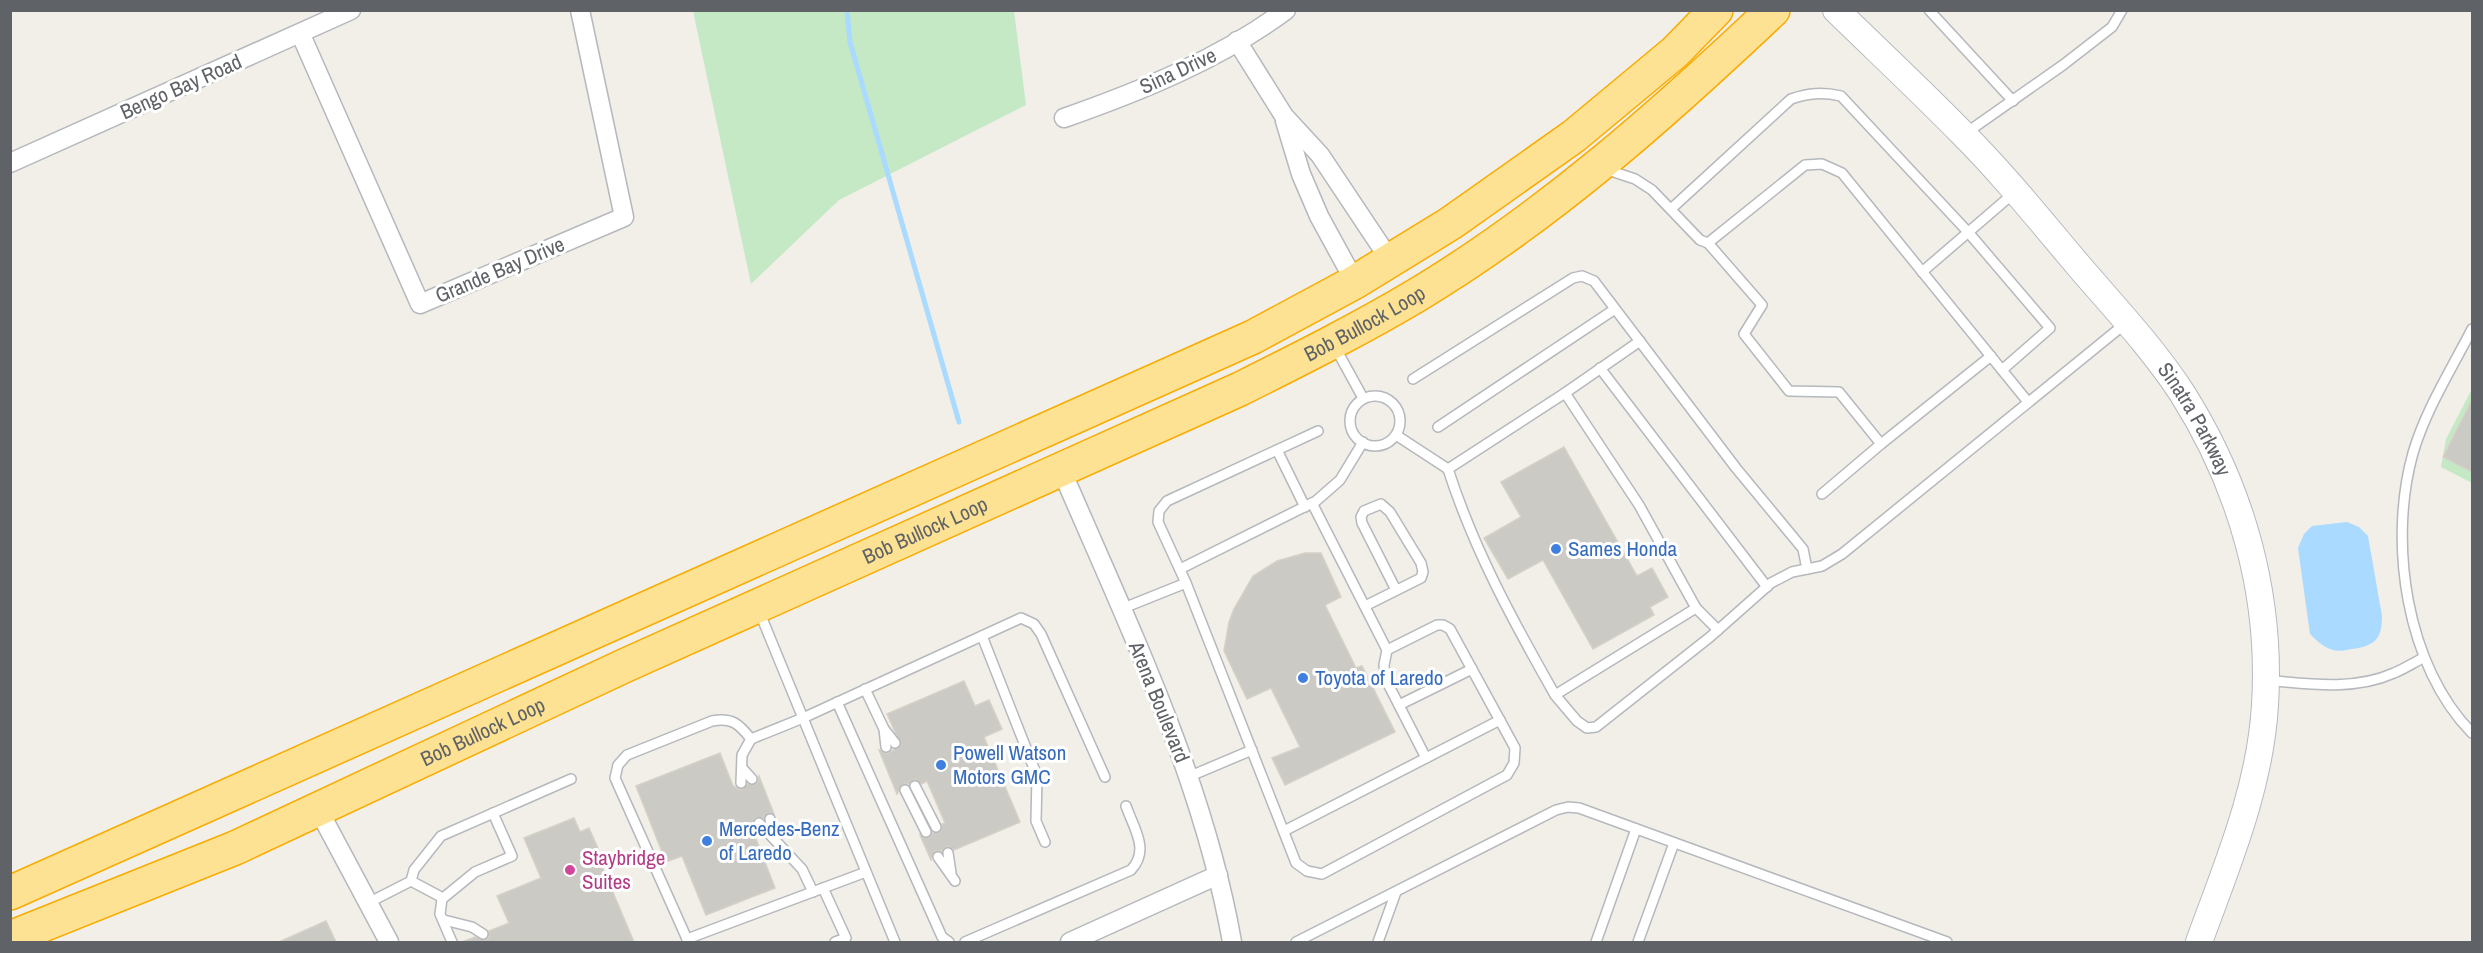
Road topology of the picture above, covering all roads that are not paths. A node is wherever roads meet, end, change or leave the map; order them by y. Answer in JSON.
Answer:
{"nodes":[{"id":1,"x":351,"y":10,"type":"edge"},
{"id":2,"x":580,"y":10,"type":"edge"},
{"id":3,"x":1286,"y":10,"type":"edge"},
{"id":4,"x":1716,"y":10,"type":"edge"},
{"id":5,"x":1773,"y":10,"type":"edge"},
{"id":6,"x":1836,"y":10,"type":"edge"},
{"id":7,"x":1929,"y":10,"type":"edge"},
{"id":8,"x":2122,"y":10,"type":"edge"},
{"id":9,"x":301,"y":35,"type":"junction"},
{"id":10,"x":1237,"y":41,"type":"junction"},
{"id":11,"x":2013,"y":101,"type":"junction"},
{"id":12,"x":1284,"y":116,"type":"junction"},
{"id":13,"x":1064,"y":118,"type":"dead end"},
{"id":14,"x":1964,"y":134,"type":"junction"},
{"id":15,"x":10,"y":163,"type":"edge"},
{"id":16,"x":1598,"y":167,"type":"junction"},
{"id":17,"x":2015,"y":192,"type":"junction"},
{"id":18,"x":1671,"y":209,"type":"junction"},
{"id":19,"x":1968,"y":232,"type":"junction"},
{"id":20,"x":1708,"y":243,"type":"junction"},
{"id":21,"x":1390,"y":260,"type":"junction"},
{"id":22,"x":1922,"y":272,"type":"junction"},
{"id":23,"x":1355,"y":282,"type":"junction"},
{"id":24,"x":1615,"y":309,"type":"junction"},
{"id":25,"x":2127,"y":323,"type":"junction"},
{"id":26,"x":2472,"y":329,"type":"edge"},
{"id":27,"x":1640,"y":341,"type":"junction"},
{"id":28,"x":1332,"y":343,"type":"junction"},
{"id":29,"x":1991,"y":356,"type":"junction"},
{"id":30,"x":1600,"y":368,"type":"junction"},
{"id":31,"x":2002,"y":370,"type":"junction"},
{"id":32,"x":1413,"y":380,"type":"dead end"},
{"id":33,"x":1565,"y":393,"type":"junction"},
{"id":34,"x":1363,"y":398,"type":"junction"},
{"id":35,"x":2028,"y":402,"type":"junction"},
{"id":36,"x":1438,"y":426,"type":"dead end"},
{"id":37,"x":1318,"y":431,"type":"dead end"},
{"id":38,"x":1396,"y":435,"type":"junction"},
{"id":39,"x":1363,"y":442,"type":"junction"},
{"id":40,"x":1881,"y":444,"type":"junction"},
{"id":41,"x":1277,"y":450,"type":"junction"},
{"id":42,"x":1448,"y":469,"type":"junction"},
{"id":43,"x":1060,"y":470,"type":"junction"},
{"id":44,"x":1822,"y":494,"type":"dead end"},
{"id":45,"x":1309,"y":505,"type":"junction"},
{"id":46,"x":1179,"y":569,"type":"junction"},
{"id":47,"x":1807,"y":569,"type":"junction"},
{"id":48,"x":1186,"y":583,"type":"junction"},
{"id":49,"x":1767,"y":587,"type":"junction"},
{"id":50,"x":1396,"y":590,"type":"junction"},
{"id":51,"x":757,"y":606,"type":"junction"},
{"id":52,"x":1365,"y":606,"type":"junction"},
{"id":53,"x":1696,"y":608,"type":"junction"},
{"id":54,"x":1121,"y":609,"type":"junction"},
{"id":55,"x":1718,"y":630,"type":"junction"},
{"id":56,"x":982,"y":636,"type":"junction"},
{"id":57,"x":1387,"y":650,"type":"junction"},
{"id":58,"x":2423,"y":658,"type":"junction"},
{"id":59,"x":1472,"y":669,"type":"junction"},
{"id":60,"x":2266,"y":680,"type":"junction"},
{"id":61,"x":865,"y":689,"type":"junction"},
{"id":62,"x":1555,"y":695,"type":"junction"},
{"id":63,"x":837,"y":702,"type":"junction"},
{"id":64,"x":1399,"y":705,"type":"junction"},
{"id":65,"x":803,"y":718,"type":"junction"},
{"id":66,"x":1500,"y":720,"type":"junction"},
{"id":67,"x":2472,"y":733,"type":"edge"},
{"id":68,"x":751,"y":739,"type":"junction"},
{"id":69,"x":890,"y":745,"type":"dead end"},
{"id":70,"x":1252,"y":750,"type":"junction"},
{"id":71,"x":1426,"y":758,"type":"junction"},
{"id":72,"x":743,"y":769,"type":"junction"},
{"id":73,"x":1105,"y":777,"type":"dead end"},
{"id":74,"x":1188,"y":777,"type":"junction"},
{"id":75,"x":571,"y":779,"type":"dead end"},
{"id":76,"x":752,"y":779,"type":"dead end"},
{"id":77,"x":741,"y":783,"type":"dead end"},
{"id":78,"x":915,"y":786,"type":"dead end"},
{"id":79,"x":905,"y":790,"type":"dead end"},
{"id":80,"x":1126,"y":806,"type":"dead end"},
{"id":81,"x":318,"y":809,"type":"junction"},
{"id":82,"x":493,"y":813,"type":"junction"},
{"id":83,"x":770,"y":819,"type":"dead end"},
{"id":84,"x":759,"y":823,"type":"dead end"},
{"id":85,"x":936,"y":827,"type":"dead end"},
{"id":86,"x":1636,"y":829,"type":"junction"},
{"id":87,"x":1284,"y":831,"type":"junction"},
{"id":88,"x":926,"y":832,"type":"dead end"},
{"id":89,"x":773,"y":838,"type":"junction"},
{"id":90,"x":1045,"y":842,"type":"dead end"},
{"id":91,"x":1674,"y":843,"type":"junction"},
{"id":92,"x":948,"y":853,"type":"dead end"},
{"id":93,"x":938,"y":857,"type":"dead end"},
{"id":94,"x":866,"y":872,"type":"junction"},
{"id":95,"x":1218,"y":875,"type":"junction"},
{"id":96,"x":411,"y":881,"type":"junction"},
{"id":97,"x":823,"y":888,"type":"junction"},
{"id":98,"x":813,"y":892,"type":"junction"},
{"id":99,"x":1396,"y":892,"type":"junction"},
{"id":100,"x":10,"y":893,"type":"edge"},
{"id":101,"x":443,"y":898,"type":"junction"},
{"id":102,"x":368,"y":903,"type":"junction"},
{"id":103,"x":444,"y":920,"type":"junction"},
{"id":104,"x":483,"y":934,"type":"dead end"},
{"id":105,"x":10,"y":938,"type":"edge"},
{"id":106,"x":847,"y":940,"type":"edge"},
{"id":107,"x":687,"y":941,"type":"edge"},
{"id":108,"x":388,"y":942,"type":"edge"},
{"id":109,"x":452,"y":942,"type":"edge"},
{"id":110,"x":835,"y":942,"type":"edge"},
{"id":111,"x":895,"y":942,"type":"edge"},
{"id":112,"x":949,"y":942,"type":"edge"},
{"id":113,"x":966,"y":942,"type":"edge"},
{"id":114,"x":1070,"y":942,"type":"edge"},
{"id":115,"x":1232,"y":942,"type":"edge"},
{"id":116,"x":1296,"y":942,"type":"edge"},
{"id":117,"x":1378,"y":942,"type":"edge"},
{"id":118,"x":1596,"y":942,"type":"edge"},
{"id":119,"x":1638,"y":942,"type":"edge"},
{"id":120,"x":1947,"y":942,"type":"edge"},
{"id":121,"x":2199,"y":942,"type":"edge"}],
"edges":[{"from":1,"to":9,"type":"street","name":"Bengo Bay Road"},
{"from":2,"to":9,"type":"street","name":"Grande Bay Drive"},
{"from":3,"to":10,"type":"street","name":"Sina Drive"},
{"from":4,"to":21,"type":"highway","name":"Bob Bullock Loop"},
{"from":5,"to":16,"type":"highway","name":"Bob Bullock Loop"},
{"from":6,"to":14,"type":"street","name":"Sinatra Parkway"},
{"from":7,"to":11,"type":"lane"},
{"from":8,"to":11,"type":"lane"},
{"from":9,"to":15,"type":"street","name":"Bengo Bay Road"},
{"from":10,"to":12,"type":"street"},
{"from":10,"to":13,"type":"street","name":"Sina Drive"},
{"from":11,"to":14,"type":"lane"},
{"from":12,"to":21,"type":"street"},
{"from":12,"to":23,"type":"street"},
{"from":14,"to":17,"type":"street","name":"Sinatra Parkway"},
{"from":16,"to":18,"type":"lane"},
{"from":16,"to":28,"type":"highway","name":"Bob Bullock Loop"},
{"from":17,"to":19,"type":"lane"},
{"from":17,"to":25,"type":"street","name":"Sinatra Parkway"},
{"from":18,"to":19,"type":"lane"},
{"from":18,"to":20,"type":"lane"},
{"from":19,"to":22,"type":"lane"},
{"from":19,"to":31,"type":"lane"},
{"from":20,"to":22,"type":"lane"},
{"from":20,"to":40,"type":"lane"},
{"from":21,"to":23,"type":"highway","name":"Bob Bullock Loop"},
{"from":22,"to":29,"type":"lane"},
{"from":23,"to":100,"type":"highway","name":"Bob Bullock Loop"},
{"from":24,"to":27,"type":"lane"},
{"from":24,"to":32,"type":"lane"},
{"from":24,"to":36,"type":"lane"},
{"from":25,"to":35,"type":"lane"},
{"from":25,"to":60,"type":"street","name":"Sinatra Parkway"},
{"from":26,"to":58,"type":"lane"},
{"from":27,"to":30,"type":"lane"},
{"from":27,"to":47,"type":"lane"},
{"from":28,"to":34,"type":"lane"},
{"from":28,"to":43,"type":"highway","name":"Bob Bullock Loop"},
{"from":29,"to":31,"type":"lane"},
{"from":29,"to":40,"type":"lane"},
{"from":30,"to":33,"type":"lane"},
{"from":30,"to":49,"type":"lane"},
{"from":31,"to":35,"type":"lane"},
{"from":33,"to":42,"type":"lane"},
{"from":33,"to":53,"type":"lane"},
{"from":34,"to":38,"type":"lane"},
{"from":34,"to":39,"type":"lane"},
{"from":35,"to":47,"type":"lane"},
{"from":37,"to":41,"type":"lane"},
{"from":38,"to":39,"type":"lane"},
{"from":38,"to":42,"type":"lane"},
{"from":39,"to":45,"type":"lane"},
{"from":40,"to":44,"type":"lane"},
{"from":41,"to":45,"type":"lane"},
{"from":41,"to":46,"type":"lane"},
{"from":42,"to":62,"type":"lane"},
{"from":43,"to":51,"type":"highway","name":"Bob Bullock Loop"},
{"from":43,"to":54,"type":"street","name":"Arena Boulevard"},
{"from":45,"to":46,"type":"lane"},
{"from":45,"to":52,"type":"lane"},
{"from":46,"to":48,"type":"lane"},
{"from":47,"to":49,"type":"lane"},
{"from":48,"to":54,"type":"lane"},
{"from":48,"to":70,"type":"lane"},
{"from":49,"to":55,"type":"lane"},
{"from":50,"to":50,"type":"lane"},
{"from":50,"to":52,"type":"lane"},
{"from":51,"to":65,"type":"lane"},
{"from":51,"to":81,"type":"highway","name":"Bob Bullock Loop"},
{"from":52,"to":57,"type":"lane"},
{"from":53,"to":55,"type":"lane"},
{"from":53,"to":62,"type":"lane"},
{"from":54,"to":74,"type":"street","name":"Arena Boulevard"},
{"from":55,"to":62,"type":"lane"},
{"from":56,"to":61,"type":"lane"},
{"from":56,"to":73,"type":"lane"},
{"from":56,"to":90,"type":"lane"},
{"from":57,"to":59,"type":"lane"},
{"from":57,"to":64,"type":"lane"},
{"from":58,"to":60,"type":"lane"},
{"from":58,"to":67,"type":"lane"},
{"from":59,"to":64,"type":"lane"},
{"from":59,"to":66,"type":"lane"},
{"from":60,"to":121,"type":"street","name":"Sinatra Parkway"},
{"from":61,"to":63,"type":"lane"},
{"from":61,"to":69,"type":"lane"},
{"from":63,"to":65,"type":"lane"},
{"from":63,"to":112,"type":"lane"},
{"from":64,"to":71,"type":"lane"},
{"from":65,"to":68,"type":"lane"},
{"from":65,"to":94,"type":"lane"},
{"from":66,"to":71,"type":"lane"},
{"from":66,"to":87,"type":"lane"},
{"from":68,"to":72,"type":"lane"},
{"from":68,"to":107,"type":"lane"},
{"from":70,"to":74,"type":"lane"},
{"from":70,"to":87,"type":"lane"},
{"from":71,"to":87,"type":"lane"},
{"from":72,"to":76,"type":"lane"},
{"from":72,"to":77,"type":"lane"},
{"from":74,"to":95,"type":"street","name":"Arena Boulevard"},
{"from":75,"to":82,"type":"lane"},
{"from":78,"to":85,"type":"lane"},
{"from":79,"to":88,"type":"lane"},
{"from":80,"to":113,"type":"lane"},
{"from":81,"to":102,"type":"street"},
{"from":81,"to":105,"type":"highway","name":"Bob Bullock Loop"},
{"from":82,"to":96,"type":"lane"},
{"from":82,"to":101,"type":"lane"},
{"from":83,"to":89,"type":"lane"},
{"from":84,"to":89,"type":"lane"},
{"from":86,"to":91,"type":"lane"},
{"from":86,"to":99,"type":"lane"},
{"from":86,"to":118,"type":"lane"},
{"from":89,"to":98,"type":"lane"},
{"from":91,"to":119,"type":"lane"},
{"from":91,"to":120,"type":"lane"},
{"from":92,"to":93,"type":"lane"},
{"from":94,"to":97,"type":"lane"},
{"from":94,"to":111,"type":"lane"},
{"from":95,"to":114,"type":"street"},
{"from":95,"to":115,"type":"street","name":"Arena Boulevard"},
{"from":96,"to":101,"type":"lane"},
{"from":96,"to":102,"type":"lane"},
{"from":97,"to":98,"type":"lane"},
{"from":97,"to":106,"type":"lane"},
{"from":98,"to":107,"type":"lane"},
{"from":99,"to":116,"type":"lane"},
{"from":99,"to":117,"type":"lane"},
{"from":101,"to":103,"type":"lane"},
{"from":102,"to":108,"type":"street"},
{"from":103,"to":104,"type":"lane"},
{"from":103,"to":109,"type":"lane"},
{"from":106,"to":110,"type":"lane"}]}
